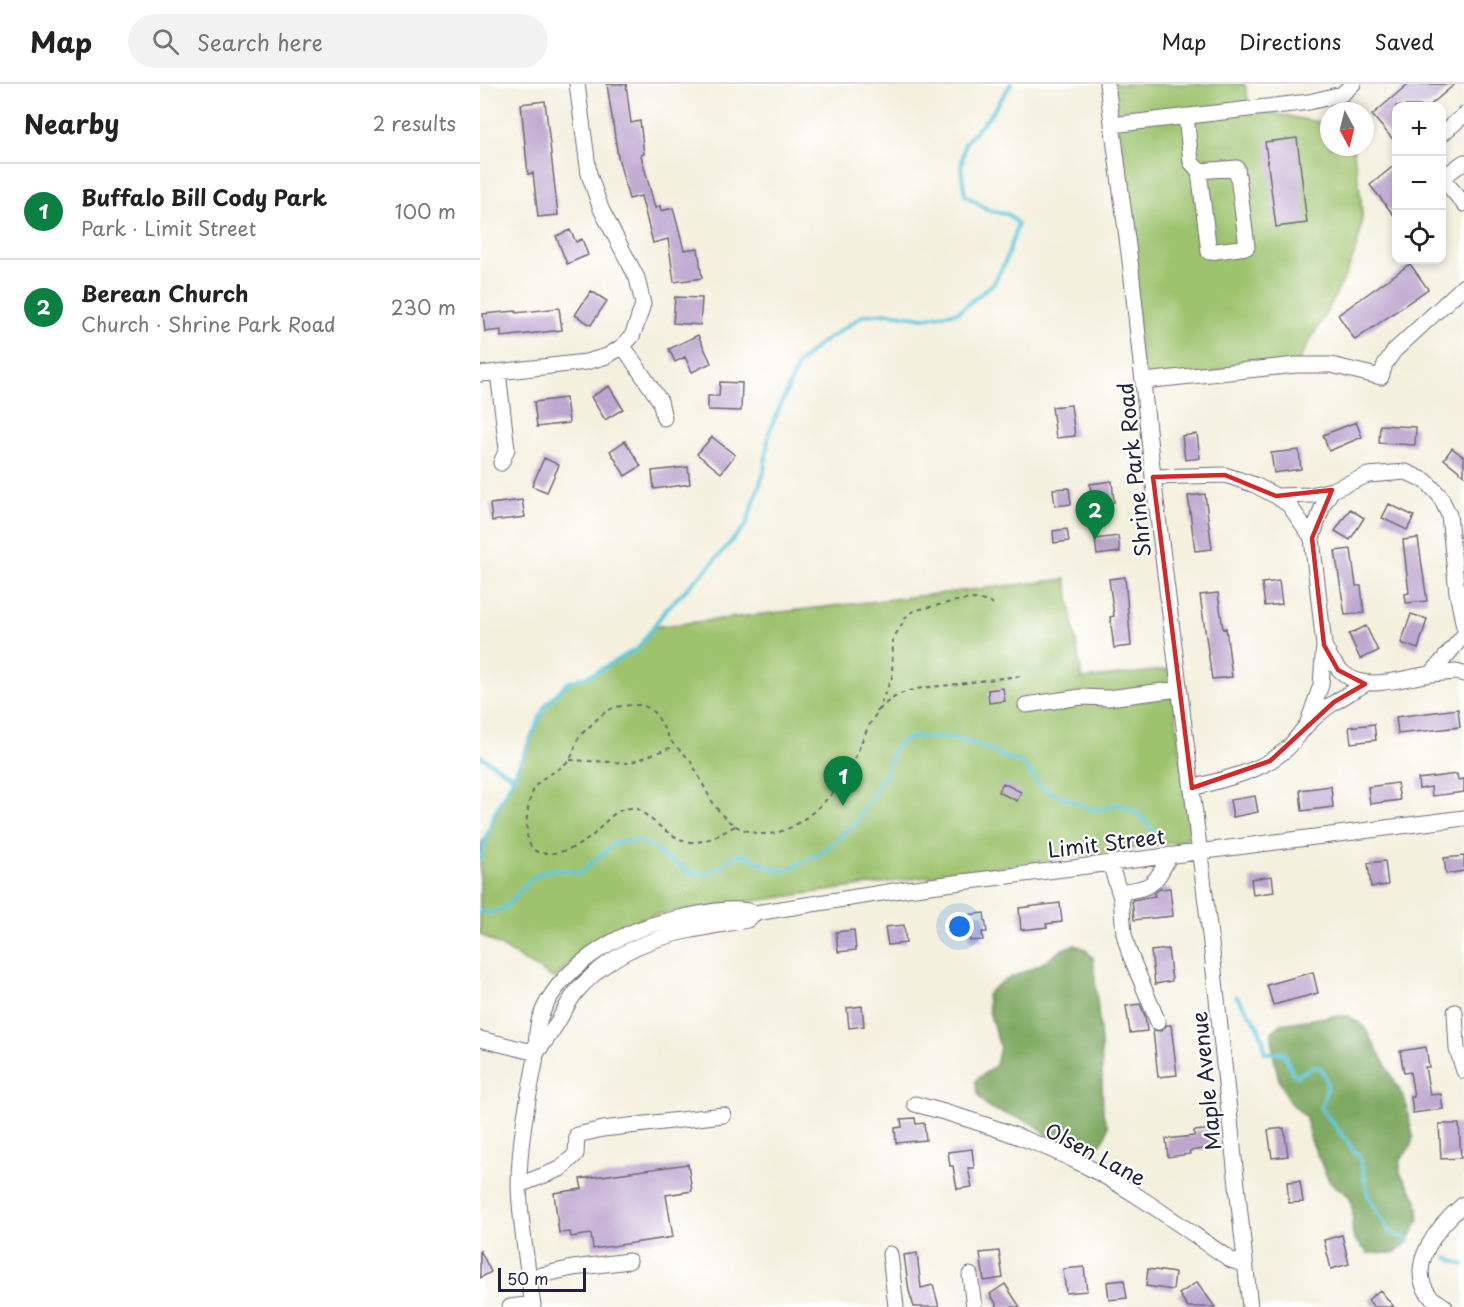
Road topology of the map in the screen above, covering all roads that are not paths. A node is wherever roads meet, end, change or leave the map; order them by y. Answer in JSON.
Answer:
{"nodes":[{"id":1,"x":578,"y":84,"type":"edge"},
{"id":2,"x":1107,"y":84,"type":"edge"},
{"id":3,"x":1353,"y":84,"type":"edge"},
{"id":4,"x":1464,"y":115,"type":"edge"},
{"id":5,"x":1186,"y":116,"type":"junction"},
{"id":6,"x":1112,"y":125,"type":"junction"},
{"id":7,"x":1446,"y":131,"type":"edge"},
{"id":8,"x":1464,"y":162,"type":"edge"},
{"id":9,"x":1199,"y":171,"type":"junction"},
{"id":10,"x":1446,"y":175,"type":"edge"},
{"id":11,"x":1446,"y":183,"type":"edge"},
{"id":12,"x":1464,"y":204,"type":"edge"},
{"id":13,"x":1464,"y":286,"type":"edge"},
{"id":14,"x":623,"y":346,"type":"junction"},
{"id":15,"x":498,"y":372,"type":"junction"},
{"id":16,"x":480,"y":374,"type":"edge"},
{"id":17,"x":1144,"y":381,"type":"junction"},
{"id":18,"x":664,"y":418,"type":"dead end"},
{"id":19,"x":501,"y":463,"type":"dead end"},
{"id":20,"x":1153,"y":477,"type":"junction"},
{"id":21,"x":1332,"y":490,"type":"junction"},
{"id":22,"x":1276,"y":496,"type":"junction"},
{"id":23,"x":1312,"y":538,"type":"junction"},
{"id":24,"x":1464,"y":627,"type":"edge"},
{"id":25,"x":1464,"y":635,"type":"edge"},
{"id":26,"x":1324,"y":645,"type":"junction"},
{"id":27,"x":1431,"y":674,"type":"junction"},
{"id":28,"x":1464,"y":674,"type":"edge"},
{"id":29,"x":1365,"y":684,"type":"junction"},
{"id":30,"x":1179,"y":689,"type":"junction"},
{"id":31,"x":1026,"y":705,"type":"dead end"},
{"id":32,"x":1307,"y":725,"type":"junction"},
{"id":33,"x":1192,"y":788,"type":"junction"},
{"id":34,"x":1464,"y":818,"type":"edge"},
{"id":35,"x":1201,"y":852,"type":"junction"},
{"id":36,"x":1170,"y":855,"type":"junction"},
{"id":37,"x":1110,"y":862,"type":"junction"},
{"id":38,"x":1119,"y":892,"type":"junction"},
{"id":39,"x":1455,"y":1012,"type":"dead end"},
{"id":40,"x":1158,"y":1022,"type":"dead end"},
{"id":41,"x":480,"y":1038,"type":"edge"},
{"id":42,"x":537,"y":1053,"type":"junction"},
{"id":43,"x":1464,"y":1071,"type":"edge"},
{"id":44,"x":915,"y":1104,"type":"dead end"},
{"id":45,"x":723,"y":1115,"type":"dead end"},
{"id":46,"x":519,"y":1185,"type":"junction"},
{"id":47,"x":1464,"y":1204,"type":"edge"},
{"id":48,"x":890,"y":1254,"type":"dead end"},
{"id":49,"x":628,"y":1261,"type":"dead end"},
{"id":50,"x":1245,"y":1265,"type":"junction"},
{"id":51,"x":970,"y":1275,"type":"dead end"},
{"id":52,"x":528,"y":1278,"type":"junction"},
{"id":53,"x":533,"y":1305,"type":"edge"},
{"id":54,"x":510,"y":1307,"type":"edge"},
{"id":55,"x":896,"y":1307,"type":"edge"},
{"id":56,"x":974,"y":1307,"type":"edge"},
{"id":57,"x":1250,"y":1307,"type":"edge"},
{"id":58,"x":1445,"y":1307,"type":"edge"}],
"edges":[{"from":1,"to":14,"type":"street"},
{"from":2,"to":6,"type":"street","name":"Shrine Park Road"},
{"from":3,"to":5,"type":"street"},
{"from":4,"to":7,"type":"street"},
{"from":5,"to":6,"type":"street"},
{"from":5,"to":9,"type":"street"},
{"from":6,"to":17,"type":"street","name":"Shrine Park Road"},
{"from":8,"to":10,"type":"street"},
{"from":9,"to":9,"type":"street"},
{"from":11,"to":12,"type":"street"},
{"from":13,"to":17,"type":"street"},
{"from":14,"to":15,"type":"street"},
{"from":14,"to":18,"type":"street"},
{"from":15,"to":16,"type":"street"},
{"from":15,"to":19,"type":"street"},
{"from":17,"to":20,"type":"street","name":"Shrine Park Road"},
{"from":20,"to":22,"type":"street"},
{"from":20,"to":30,"type":"street","name":"Shrine Park Road"},
{"from":21,"to":22,"type":"street"},
{"from":21,"to":23,"type":"street"},
{"from":21,"to":24,"type":"street"},
{"from":22,"to":23,"type":"street"},
{"from":23,"to":26,"type":"street"},
{"from":25,"to":27,"type":"street"},
{"from":26,"to":29,"type":"street"},
{"from":26,"to":32,"type":"street"},
{"from":27,"to":28,"type":"street"},
{"from":27,"to":29,"type":"street"},
{"from":29,"to":32,"type":"street"},
{"from":30,"to":31,"type":"street"},
{"from":30,"to":33,"type":"street","name":"Shrine Park Road"},
{"from":32,"to":33,"type":"street"},
{"from":33,"to":35,"type":"street","name":"Shrine Park Road"},
{"from":34,"to":35,"type":"street","name":"Limit Street"},
{"from":35,"to":36,"type":"street","name":"Limit Street"},
{"from":35,"to":50,"type":"street","name":"Maple Avenue"},
{"from":36,"to":37,"type":"street","name":"Limit Street"},
{"from":36,"to":38,"type":"street"},
{"from":37,"to":38,"type":"street"},
{"from":37,"to":42,"type":"street","name":"Limit Street"},
{"from":38,"to":40,"type":"street"},
{"from":39,"to":43,"type":"street"},
{"from":41,"to":42,"type":"street"},
{"from":42,"to":46,"type":"street","name":"Limit Street"},
{"from":44,"to":50,"type":"street","name":"Olsen Lane"},
{"from":45,"to":46,"type":"street"},
{"from":46,"to":52,"type":"street","name":"Limit Street"},
{"from":47,"to":58,"type":"street"},
{"from":48,"to":55,"type":"street"},
{"from":49,"to":52,"type":"street"},
{"from":50,"to":57,"type":"street","name":"Maple Avenue"},
{"from":51,"to":56,"type":"street"},
{"from":52,"to":53,"type":"street","name":"Limit Street"},
{"from":53,"to":54,"type":"street"}]}
